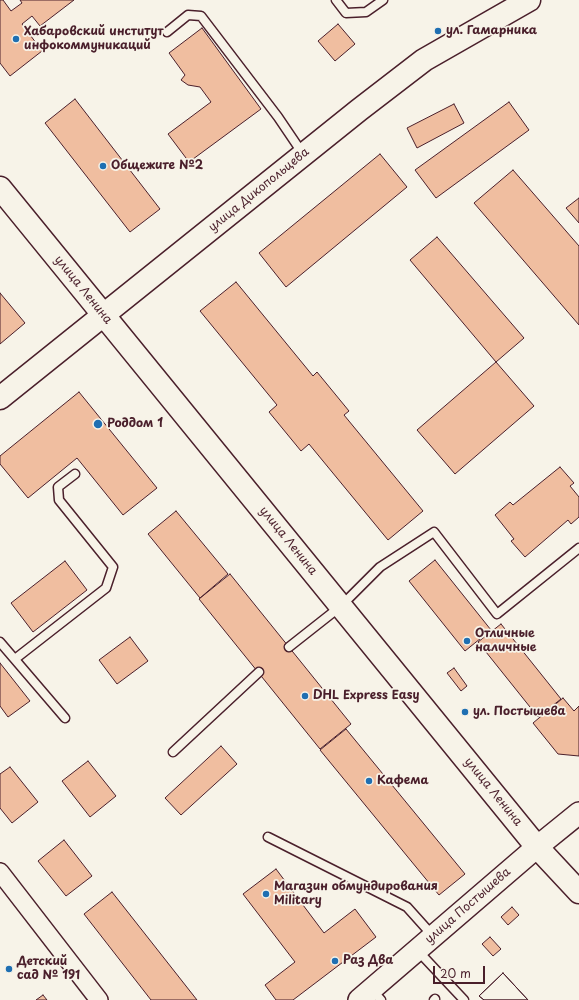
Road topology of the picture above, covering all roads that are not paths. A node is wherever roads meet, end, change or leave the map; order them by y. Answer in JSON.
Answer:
{"nodes":[{"id":1,"x":336,"y":0,"type":"edge"},
{"id":2,"x":383,"y":0,"type":"edge"},
{"id":3,"x":529,"y":0,"type":"edge"},
{"id":4,"x":167,"y":32,"type":"dead end"},
{"id":5,"x":303,"y":154,"type":"junction"},
{"id":6,"x":0,"y":188,"type":"edge"},
{"id":7,"x":103,"y":314,"type":"junction"},
{"id":8,"x":0,"y":398,"type":"edge"},
{"id":9,"x":75,"y":474,"type":"dead end"},
{"id":10,"x":579,"y":548,"type":"edge"},
{"id":11,"x":341,"y":606,"type":"junction"},
{"id":12,"x":0,"y":642,"type":"edge"},
{"id":13,"x":289,"y":647,"type":"dead end"},
{"id":14,"x":15,"y":659,"type":"junction"},
{"id":15,"x":259,"y":672,"type":"dead end"},
{"id":16,"x":65,"y":718,"type":"dead end"},
{"id":17,"x":173,"y":752,"type":"dead end"},
{"id":18,"x":579,"y":813,"type":"edge"},
{"id":19,"x":268,"y":837,"type":"dead end"},
{"id":20,"x":537,"y":847,"type":"junction"},
{"id":21,"x":0,"y":872,"type":"edge"},
{"id":22,"x":579,"y":892,"type":"edge"},
{"id":23,"x":433,"y":936,"type":"junction"},
{"id":24,"x":417,"y":950,"type":"junction"},
{"id":25,"x":371,"y":996,"type":"edge"},
{"id":26,"x":99,"y":1000,"type":"edge"},
{"id":27,"x":464,"y":1000,"type":"edge"}],
"edges":[{"from":1,"to":2,"type":"lane"},
{"from":3,"to":5,"type":"main road","name":"улица Дикопольцева"},
{"from":4,"to":5,"type":"lane"},
{"from":5,"to":7,"type":"main road","name":"улица Дикопольцева"},
{"from":6,"to":7,"type":"main road","name":"улица Ленина"},
{"from":7,"to":8,"type":"main road","name":"улица Дикопольцева"},
{"from":7,"to":11,"type":"main road","name":"улица Ленина"},
{"from":9,"to":14,"type":"lane"},
{"from":10,"to":11,"type":"lane"},
{"from":11,"to":13,"type":"lane"},
{"from":11,"to":20,"type":"main road","name":"улица Ленина"},
{"from":12,"to":14,"type":"lane"},
{"from":14,"to":16,"type":"lane"},
{"from":15,"to":17,"type":"lane"},
{"from":18,"to":20,"type":"street","name":"улица Постышева"},
{"from":19,"to":23,"type":"lane"},
{"from":20,"to":22,"type":"main road","name":"улица Ленина"},
{"from":20,"to":23,"type":"street","name":"улица Постышева"},
{"from":21,"to":26,"type":"street"},
{"from":23,"to":24,"type":"street","name":"улица Постышева"},
{"from":24,"to":25,"type":"street","name":"улица Постышева"},
{"from":24,"to":27,"type":"lane"}]}
